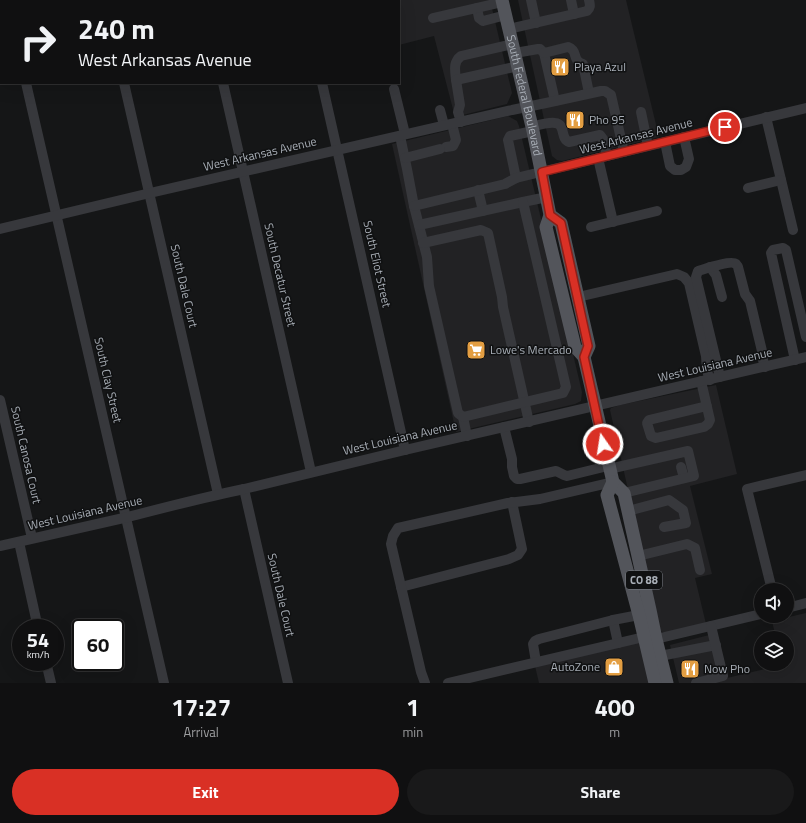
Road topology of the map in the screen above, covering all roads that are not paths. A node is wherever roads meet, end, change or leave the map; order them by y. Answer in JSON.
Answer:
{"nodes":[{"id":1,"x":531,"y":0,"type":"edge"},
{"id":2,"x":571,"y":0,"type":"edge"},
{"id":3,"x":589,"y":0,"type":"edge"},
{"id":4,"x":503,"y":1,"type":"edge"},
{"id":5,"x":477,"y":8,"type":"junction"},
{"id":6,"x":574,"y":14,"type":"junction"},
{"id":7,"x":506,"y":15,"type":"junction"},
{"id":8,"x":433,"y":18,"type":"dead end"},
{"id":9,"x":536,"y":23,"type":"junction"},
{"id":10,"x":509,"y":29,"type":"junction"},
{"id":11,"x":544,"y":53,"type":"junction"},
{"id":12,"x":515,"y":54,"type":"junction"},
{"id":13,"x":456,"y":80,"type":"junction"},
{"id":14,"x":26,"y":84,"type":"edge"},
{"id":15,"x":124,"y":84,"type":"edge"},
{"id":16,"x":223,"y":84,"type":"edge"},
{"id":17,"x":322,"y":84,"type":"edge"},
{"id":18,"x":394,"y":89,"type":"dead end"},
{"id":19,"x":589,"y":93,"type":"junction"},
{"id":20,"x":555,"y":101,"type":"junction"},
{"id":21,"x":527,"y":106,"type":"junction"},
{"id":22,"x":806,"y":108,"type":"edge"},
{"id":23,"x":440,"y":110,"type":"dead end"},
{"id":24,"x":640,"y":112,"type":"dead end"},
{"id":25,"x":766,"y":117,"type":"junction"},
{"id":26,"x":452,"y":124,"type":"junction"},
{"id":27,"x":532,"y":129,"type":"junction"},
{"id":28,"x":402,"y":135,"type":"junction"},
{"id":29,"x":684,"y":137,"type":"junction"},
{"id":30,"x":665,"y":142,"type":"junction"},
{"id":31,"x":648,"y":146,"type":"junction"},
{"id":32,"x":338,"y":150,"type":"junction"},
{"id":33,"x":624,"y":152,"type":"junction"},
{"id":34,"x":602,"y":157,"type":"junction"},
{"id":35,"x":405,"y":158,"type":"junction"},
{"id":36,"x":243,"y":172,"type":"junction"},
{"id":37,"x":542,"y":172,"type":"junction"},
{"id":38,"x":516,"y":178,"type":"junction"},
{"id":39,"x":781,"y":180,"type":"junction"},
{"id":40,"x":748,"y":188,"type":"dead end"},
{"id":41,"x":478,"y":190,"type":"junction"},
{"id":42,"x":150,"y":193,"type":"junction"},
{"id":43,"x":547,"y":197,"type":"junction"},
{"id":44,"x":523,"y":202,"type":"junction"},
{"id":45,"x":414,"y":206,"type":"junction"},
{"id":46,"x":482,"y":211,"type":"junction"},
{"id":47,"x":658,"y":211,"type":"dead end"},
{"id":48,"x":550,"y":215,"type":"junction"},
{"id":49,"x":56,"y":216,"type":"junction"},
{"id":50,"x":613,"y":222,"type":"junction"},
{"id":51,"x":419,"y":226,"type":"junction"},
{"id":52,"x":591,"y":226,"type":"dead end"},
{"id":53,"x":0,"y":229,"type":"edge"},
{"id":54,"x":793,"y":230,"type":"dead end"},
{"id":55,"x":423,"y":243,"type":"junction"},
{"id":56,"x":556,"y":265,"type":"junction"},
{"id":57,"x":710,"y":267,"type":"junction"},
{"id":58,"x":539,"y":269,"type":"junction"},
{"id":59,"x":578,"y":297,"type":"junction"},
{"id":60,"x":722,"y":297,"type":"dead end"},
{"id":61,"x":806,"y":337,"type":"edge"},
{"id":62,"x":584,"y":357,"type":"junction"},
{"id":63,"x":806,"y":357,"type":"edge"},
{"id":64,"x":795,"y":360,"type":"junction"},
{"id":65,"x":765,"y":367,"type":"junction"},
{"id":66,"x":710,"y":379,"type":"junction"},
{"id":67,"x":0,"y":400,"type":"edge"},
{"id":68,"x":525,"y":402,"type":"junction"},
{"id":69,"x":707,"y":406,"type":"junction"},
{"id":70,"x":595,"y":407,"type":"junction"},
{"id":71,"x":463,"y":417,"type":"junction"},
{"id":72,"x":529,"y":422,"type":"junction"},
{"id":73,"x":504,"y":428,"type":"junction"},
{"id":74,"x":467,"y":436,"type":"junction"},
{"id":75,"x":405,"y":450,"type":"junction"},
{"id":76,"x":680,"y":461,"type":"junction"},
{"id":77,"x":609,"y":467,"type":"junction"},
{"id":78,"x":311,"y":472,"type":"junction"},
{"id":79,"x":806,"y":475,"type":"edge"},
{"id":80,"x":684,"y":478,"type":"junction"},
{"id":81,"x":612,"y":482,"type":"junction"},
{"id":82,"x":244,"y":489,"type":"junction"},
{"id":83,"x":624,"y":493,"type":"junction"},
{"id":84,"x":218,"y":494,"type":"junction"},
{"id":85,"x":512,"y":502,"type":"junction"},
{"id":86,"x":628,"y":511,"type":"junction"},
{"id":87,"x":126,"y":517,"type":"junction"},
{"id":88,"x":664,"y":527,"type":"dead end"},
{"id":89,"x":32,"y":538,"type":"junction"},
{"id":90,"x":19,"y":542,"type":"junction"},
{"id":91,"x":0,"y":546,"type":"edge"},
{"id":92,"x":638,"y":556,"type":"junction"},
{"id":93,"x":700,"y":570,"type":"dead end"},
{"id":94,"x":770,"y":583,"type":"edge"},
{"id":95,"x":401,"y":587,"type":"junction"},
{"id":96,"x":806,"y":603,"type":"edge"},
{"id":97,"x":794,"y":606,"type":"edge"},
{"id":98,"x":639,"y":615,"type":"junction"},
{"id":99,"x":754,"y":616,"type":"edge"},
{"id":100,"x":36,"y":619,"type":"edge"},
{"id":101,"x":613,"y":620,"type":"junction"},
{"id":102,"x":711,"y":626,"type":"junction"},
{"id":103,"x":650,"y":638,"type":"junction"},
{"id":104,"x":618,"y":643,"type":"junction"},
{"id":105,"x":716,"y":645,"type":"junction"},
{"id":106,"x":660,"y":656,"type":"junction"},
{"id":107,"x":536,"y":662,"type":"junction"},
{"id":108,"x":48,"y":671,"type":"edge"},
{"id":109,"x":51,"y":683,"type":"edge"},
{"id":110,"x":164,"y":683,"type":"edge"},
{"id":111,"x":288,"y":683,"type":"edge"},
{"id":112,"x":425,"y":683,"type":"edge"},
{"id":113,"x":448,"y":683,"type":"edge"},
{"id":114,"x":655,"y":683,"type":"edge"},
{"id":115,"x":667,"y":683,"type":"edge"},
{"id":116,"x":696,"y":683,"type":"edge"}],
"edges":[{"from":1,"to":9,"type":"street"},
{"from":2,"to":6,"type":"street"},
{"from":3,"to":6,"type":"street"},
{"from":4,"to":5,"type":"street"},
{"from":4,"to":7,"type":"main road","name":"South Federal Boulevard","number":"CO 88"},
{"from":5,"to":7,"type":"street"},
{"from":5,"to":8,"type":"street"},
{"from":6,"to":9,"type":"street"},
{"from":7,"to":10,"type":"main road","name":"South Federal Boulevard","number":"CO 88"},
{"from":9,"to":10,"type":"street"},
{"from":10,"to":12,"type":"main road","name":"South Federal Boulevard","number":"CO 88"},
{"from":11,"to":12,"type":"street"},
{"from":11,"to":19,"type":"street"},
{"from":11,"to":20,"type":"street"},
{"from":12,"to":13,"type":"street"},
{"from":12,"to":13,"type":"street"},
{"from":12,"to":21,"type":"main road","name":"South Federal Boulevard","number":"CO 88"},
{"from":13,"to":26,"type":"street"},
{"from":14,"to":49,"type":"street","name":"South Clay Street"},
{"from":15,"to":42,"type":"street","name":"South Dale Court"},
{"from":16,"to":36,"type":"street","name":"South Decatur Street"},
{"from":17,"to":32,"type":"street","name":"South Eliot Street"},
{"from":18,"to":28,"type":"street"},
{"from":19,"to":20,"type":"street","name":"West Arkansas Avenue"},
{"from":19,"to":33,"type":"street","name":"West Arkansas Avenue"},
{"from":20,"to":21,"type":"street","name":"West Arkansas Avenue"},
{"from":21,"to":26,"type":"street","name":"West Arkansas Avenue"},
{"from":21,"to":27,"type":"main road","name":"South Federal Boulevard","number":"CO 88"},
{"from":22,"to":25,"type":"street","name":"West Arkansas Avenue"},
{"from":23,"to":26,"type":"street"},
{"from":24,"to":31,"type":"street"},
{"from":25,"to":29,"type":"street","name":"West Arkansas Avenue"},
{"from":25,"to":39,"type":"street"},
{"from":26,"to":28,"type":"street","name":"West Arkansas Avenue"},
{"from":26,"to":35,"type":"street"},
{"from":27,"to":34,"type":"street"},
{"from":27,"to":37,"type":"main road","name":"South Federal Boulevard","number":"CO 88"},
{"from":27,"to":38,"type":"street"},
{"from":28,"to":32,"type":"street","name":"West Arkansas Avenue"},
{"from":28,"to":35,"type":"street"},
{"from":29,"to":30,"type":"street","name":"West Arkansas Avenue"},
{"from":29,"to":30,"type":"street"},
{"from":30,"to":31,"type":"street","name":"West Arkansas Avenue"},
{"from":31,"to":33,"type":"street","name":"West Arkansas Avenue"},
{"from":32,"to":36,"type":"street","name":"West Arkansas Avenue"},
{"from":32,"to":75,"type":"street","name":"South Eliot Street"},
{"from":33,"to":34,"type":"street","name":"West Arkansas Avenue"},
{"from":34,"to":37,"type":"street","name":"West Arkansas Avenue"},
{"from":34,"to":50,"type":"street"},
{"from":35,"to":45,"type":"street"},
{"from":36,"to":42,"type":"street","name":"West Arkansas Avenue"},
{"from":36,"to":78,"type":"street","name":"South Decatur Street"},
{"from":37,"to":38,"type":"street","name":"West Arkansas Avenue"},
{"from":37,"to":43,"type":"main road","name":"South Federal Boulevard","number":"CO 88"},
{"from":38,"to":41,"type":"street","name":"West Arkansas Avenue"},
{"from":39,"to":40,"type":"street"},
{"from":39,"to":54,"type":"street"},
{"from":41,"to":45,"type":"street","name":"West Arkansas Avenue"},
{"from":41,"to":46,"type":"street"},
{"from":42,"to":49,"type":"street","name":"West Arkansas Avenue"},
{"from":42,"to":84,"type":"street","name":"South Dale Court"},
{"from":43,"to":44,"type":"street"},
{"from":43,"to":48,"type":"main road","name":"South Federal Boulevard","number":"CO 88"},
{"from":44,"to":46,"type":"street"},
{"from":44,"to":58,"type":"street"},
{"from":45,"to":51,"type":"street"},
{"from":46,"to":51,"type":"street"},
{"from":47,"to":50,"type":"street"},
{"from":48,"to":56,"type":"main road","name":"South Federal Boulevard","number":"CO 88"},
{"from":48,"to":59,"type":"main road","name":"South Federal Boulevard","number":"CO 88"},
{"from":49,"to":53,"type":"street","name":"West Arkansas Avenue"},
{"from":49,"to":87,"type":"street","name":"South Clay Street"},
{"from":50,"to":52,"type":"street"},
{"from":51,"to":55,"type":"street"},
{"from":55,"to":68,"type":"street"},
{"from":55,"to":71,"type":"street"},
{"from":56,"to":58,"type":"street"},
{"from":56,"to":62,"type":"main road","name":"South Federal Boulevard","number":"CO 88"},
{"from":57,"to":60,"type":"street"},
{"from":57,"to":65,"type":"street"},
{"from":57,"to":66,"type":"street"},
{"from":58,"to":68,"type":"street"},
{"from":59,"to":62,"type":"main road","name":"South Federal Boulevard","number":"CO 88"},
{"from":59,"to":66,"type":"street"},
{"from":61,"to":64,"type":"street"},
{"from":62,"to":70,"type":"main road","name":"South Federal Boulevard","number":"CO 88"},
{"from":63,"to":64,"type":"street","name":"West Louisiana Avenue"},
{"from":64,"to":65,"type":"street","name":"West Louisiana Avenue"},
{"from":65,"to":66,"type":"street","name":"West Louisiana Avenue"},
{"from":66,"to":69,"type":"street"},
{"from":66,"to":70,"type":"street","name":"West Louisiana Avenue"},
{"from":67,"to":89,"type":"street","name":"South Canosa Court"},
{"from":68,"to":71,"type":"street"},
{"from":68,"to":72,"type":"street"},
{"from":69,"to":69,"type":"street"},
{"from":70,"to":72,"type":"street","name":"West Louisiana Avenue"},
{"from":70,"to":77,"type":"main road","name":"South Federal Boulevard","number":"CO 88"},
{"from":71,"to":74,"type":"street"},
{"from":72,"to":73,"type":"street","name":"West Louisiana Avenue"},
{"from":73,"to":74,"type":"street","name":"West Louisiana Avenue"},
{"from":73,"to":77,"type":"street"},
{"from":74,"to":75,"type":"street","name":"West Louisiana Avenue"},
{"from":75,"to":78,"type":"street","name":"West Louisiana Avenue"},
{"from":76,"to":77,"type":"street"},
{"from":76,"to":80,"type":"street"},
{"from":76,"to":80,"type":"street"},
{"from":77,"to":81,"type":"main road","name":"South Federal Boulevard","number":"CO 88"},
{"from":78,"to":82,"type":"street","name":"West Louisiana Avenue"},
{"from":79,"to":94,"type":"street"},
{"from":80,"to":83,"type":"street"},
{"from":81,"to":83,"type":"main road"},
{"from":81,"to":85,"type":"street"},
{"from":81,"to":98,"type":"main road","name":"South Federal Boulevard","number":"CO 88"},
{"from":82,"to":84,"type":"street","name":"West Louisiana Avenue"},
{"from":82,"to":111,"type":"street","name":"South Dale Court"},
{"from":83,"to":86,"type":"main road","name":"South Federal Boulevard","number":"CO 88"},
{"from":84,"to":87,"type":"street","name":"West Louisiana Avenue"},
{"from":85,"to":95,"type":"street"},
{"from":85,"to":95,"type":"street"},
{"from":86,"to":88,"type":"street"},
{"from":86,"to":92,"type":"main road","name":"South Federal Boulevard","number":"CO 88"},
{"from":87,"to":89,"type":"street","name":"West Louisiana Avenue"},
{"from":87,"to":110,"type":"street","name":"South Clay Street"},
{"from":89,"to":90,"type":"street","name":"West Louisiana Avenue"},
{"from":90,"to":91,"type":"street","name":"West Louisiana Avenue"},
{"from":90,"to":100,"type":"street"},
{"from":92,"to":93,"type":"street"},
{"from":92,"to":103,"type":"main road","name":"South Federal Boulevard","number":"CO 88"},
{"from":95,"to":112,"type":"street"},
{"from":96,"to":97,"type":"street"},
{"from":98,"to":101,"type":"street"},
{"from":98,"to":103,"type":"main road","name":"South Federal Boulevard","number":"CO 88"},
{"from":99,"to":102,"type":"street"},
{"from":101,"to":104,"type":"street"},
{"from":101,"to":107,"type":"street"},
{"from":102,"to":103,"type":"street"},
{"from":102,"to":105,"type":"street"},
{"from":103,"to":104,"type":"street"},
{"from":103,"to":106,"type":"main road","name":"South Federal Boulevard","number":"CO 88"},
{"from":103,"to":114,"type":"main road","name":"South Federal Boulevard","number":"CO 88"},
{"from":104,"to":107,"type":"street"},
{"from":105,"to":106,"type":"street"},
{"from":105,"to":116,"type":"street"},
{"from":106,"to":115,"type":"main road","name":"South Federal Boulevard","number":"CO 88"},
{"from":107,"to":113,"type":"street"},
{"from":108,"to":109,"type":"street"}]}
